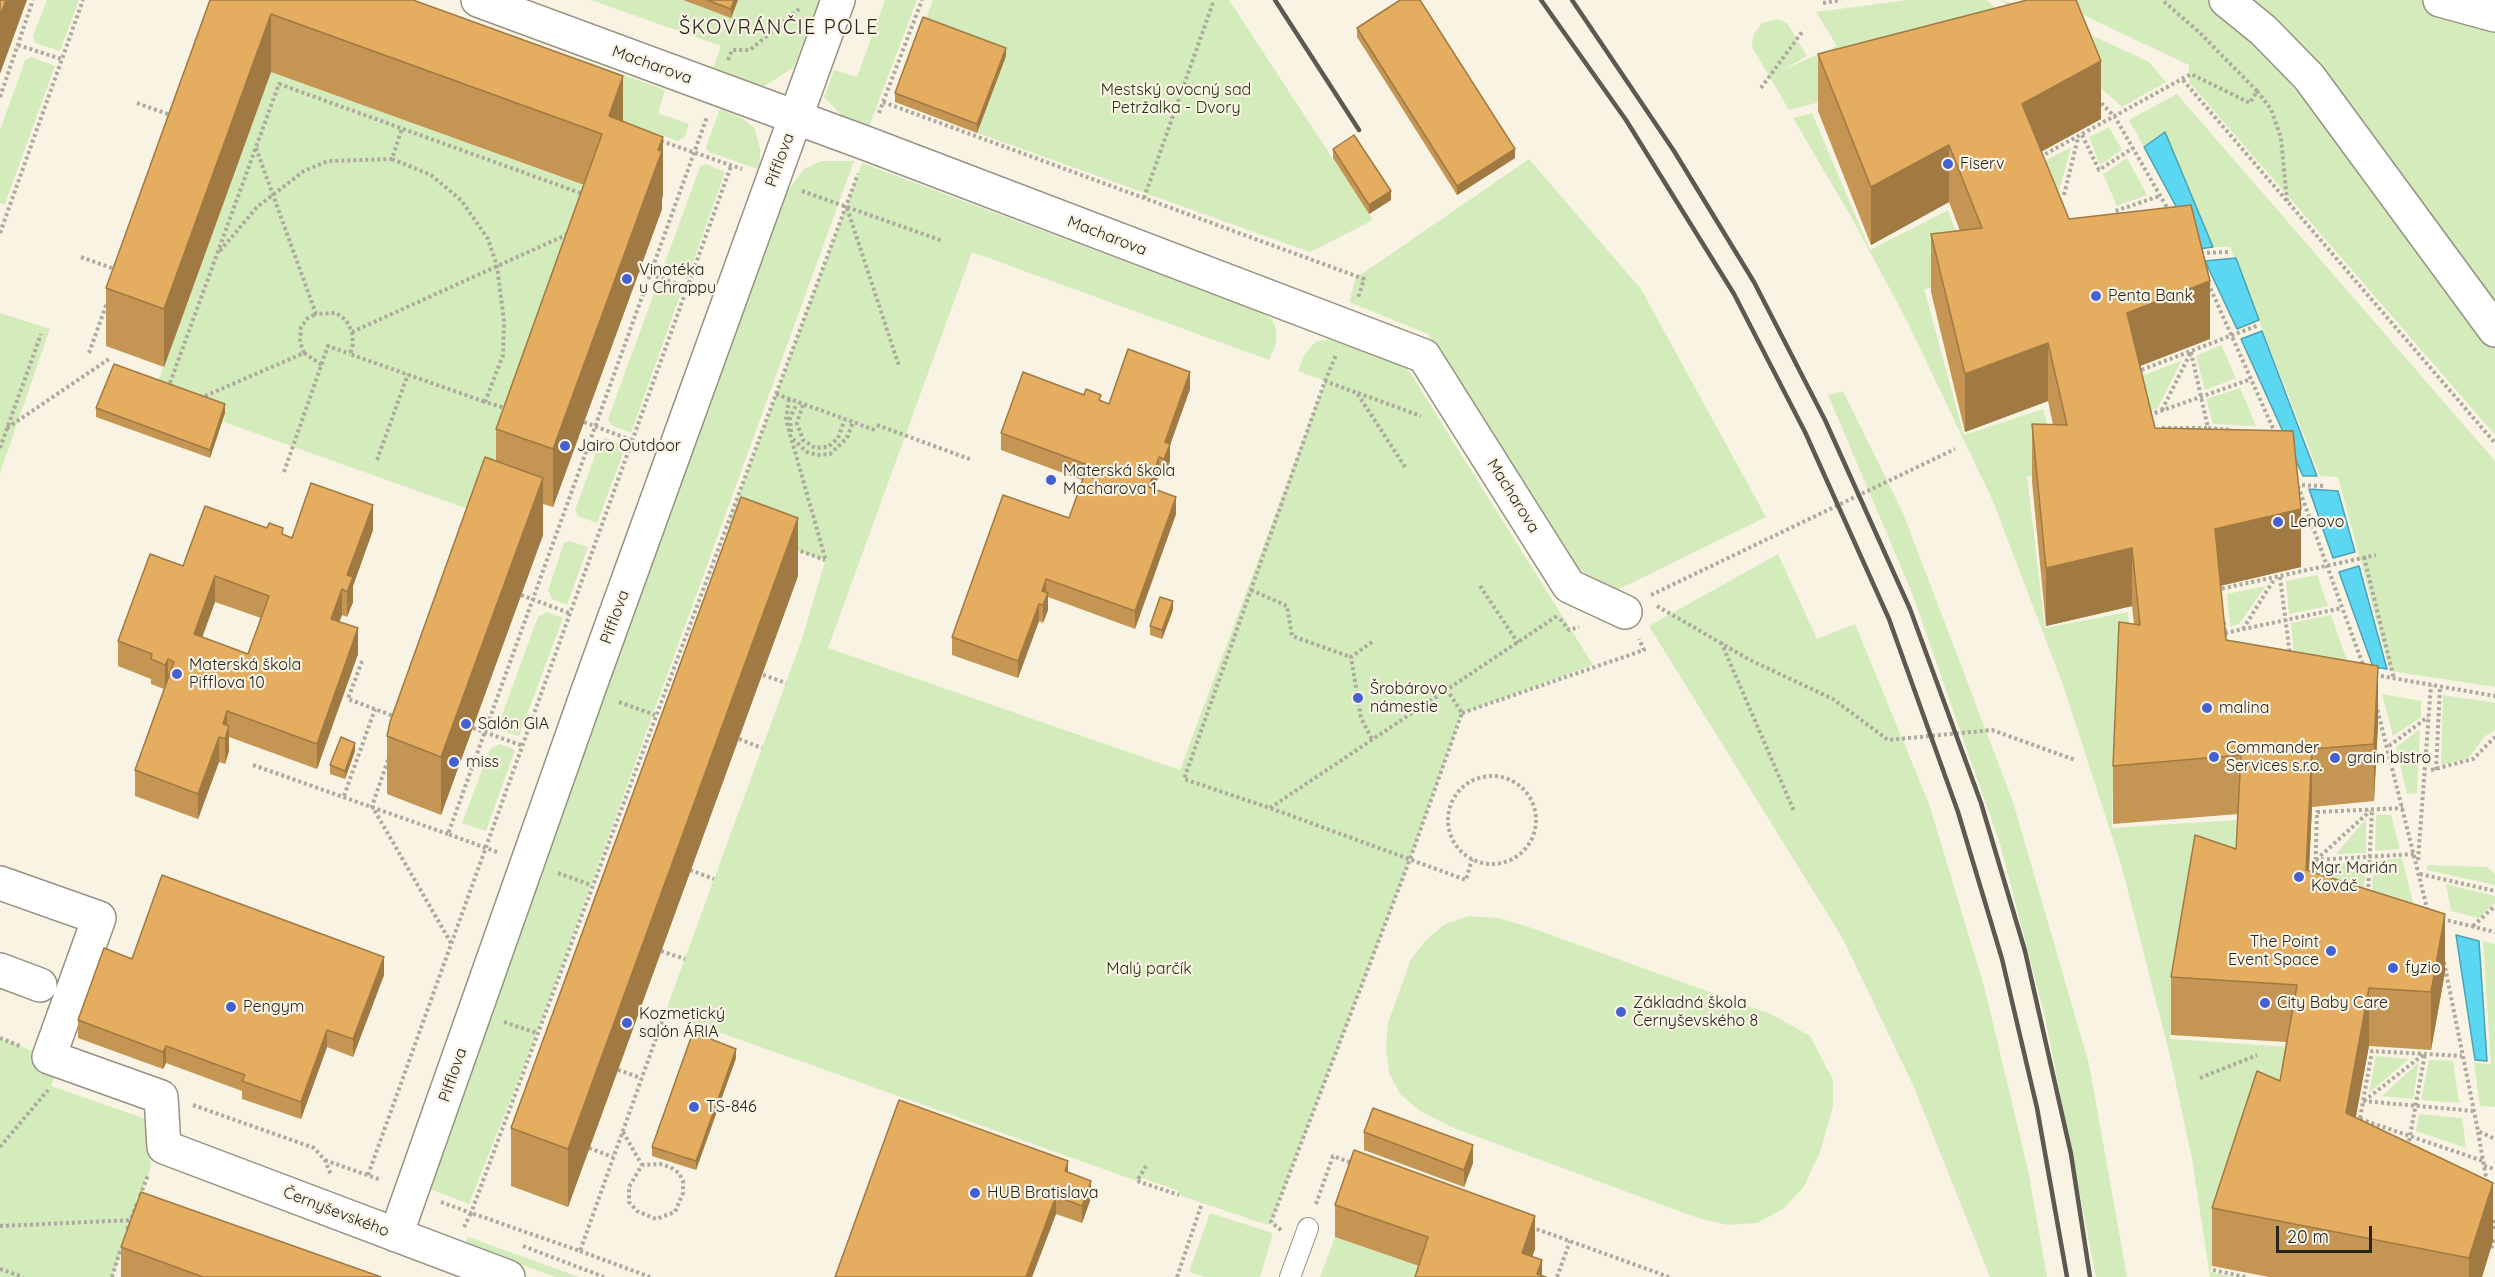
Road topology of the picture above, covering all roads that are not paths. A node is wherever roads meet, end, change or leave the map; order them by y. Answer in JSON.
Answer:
{"nodes":[{"id":1,"x":478,"y":0,"type":"edge"},
{"id":2,"x":838,"y":0,"type":"edge"},
{"id":3,"x":2226,"y":0,"type":"edge"},
{"id":4,"x":2440,"y":0,"type":"edge"},
{"id":5,"x":2495,"y":15,"type":"edge"},
{"id":6,"x":795,"y":118,"type":"junction"},
{"id":7,"x":2495,"y":330,"type":"edge"},
{"id":8,"x":1630,"y":607,"type":"road end"},
{"id":9,"x":0,"y":883,"type":"edge"},
{"id":10,"x":0,"y":970,"type":"edge"},
{"id":11,"x":40,"y":985,"type":"dead end"},
{"id":12,"x":1306,"y":1233,"type":"road end"},
{"id":13,"x":396,"y":1235,"type":"junction"},
{"id":14,"x":508,"y":1277,"type":"edge"},
{"id":15,"x":1290,"y":1277,"type":"edge"}],
"edges":[{"from":1,"to":6,"type":"street","name":"Macharova"},
{"from":2,"to":6,"type":"street","name":"Pifflova"},
{"from":3,"to":7,"type":"street"},
{"from":4,"to":5,"type":"street"},
{"from":6,"to":8,"type":"street","name":"Macharova"},
{"from":6,"to":13,"type":"street","name":"Pifflova"},
{"from":9,"to":13,"type":"street","name":"Černyševského"},
{"from":10,"to":11,"type":"street"},
{"from":12,"to":15,"type":"lane"},
{"from":13,"to":14,"type":"street","name":"Černyševského"}]}
